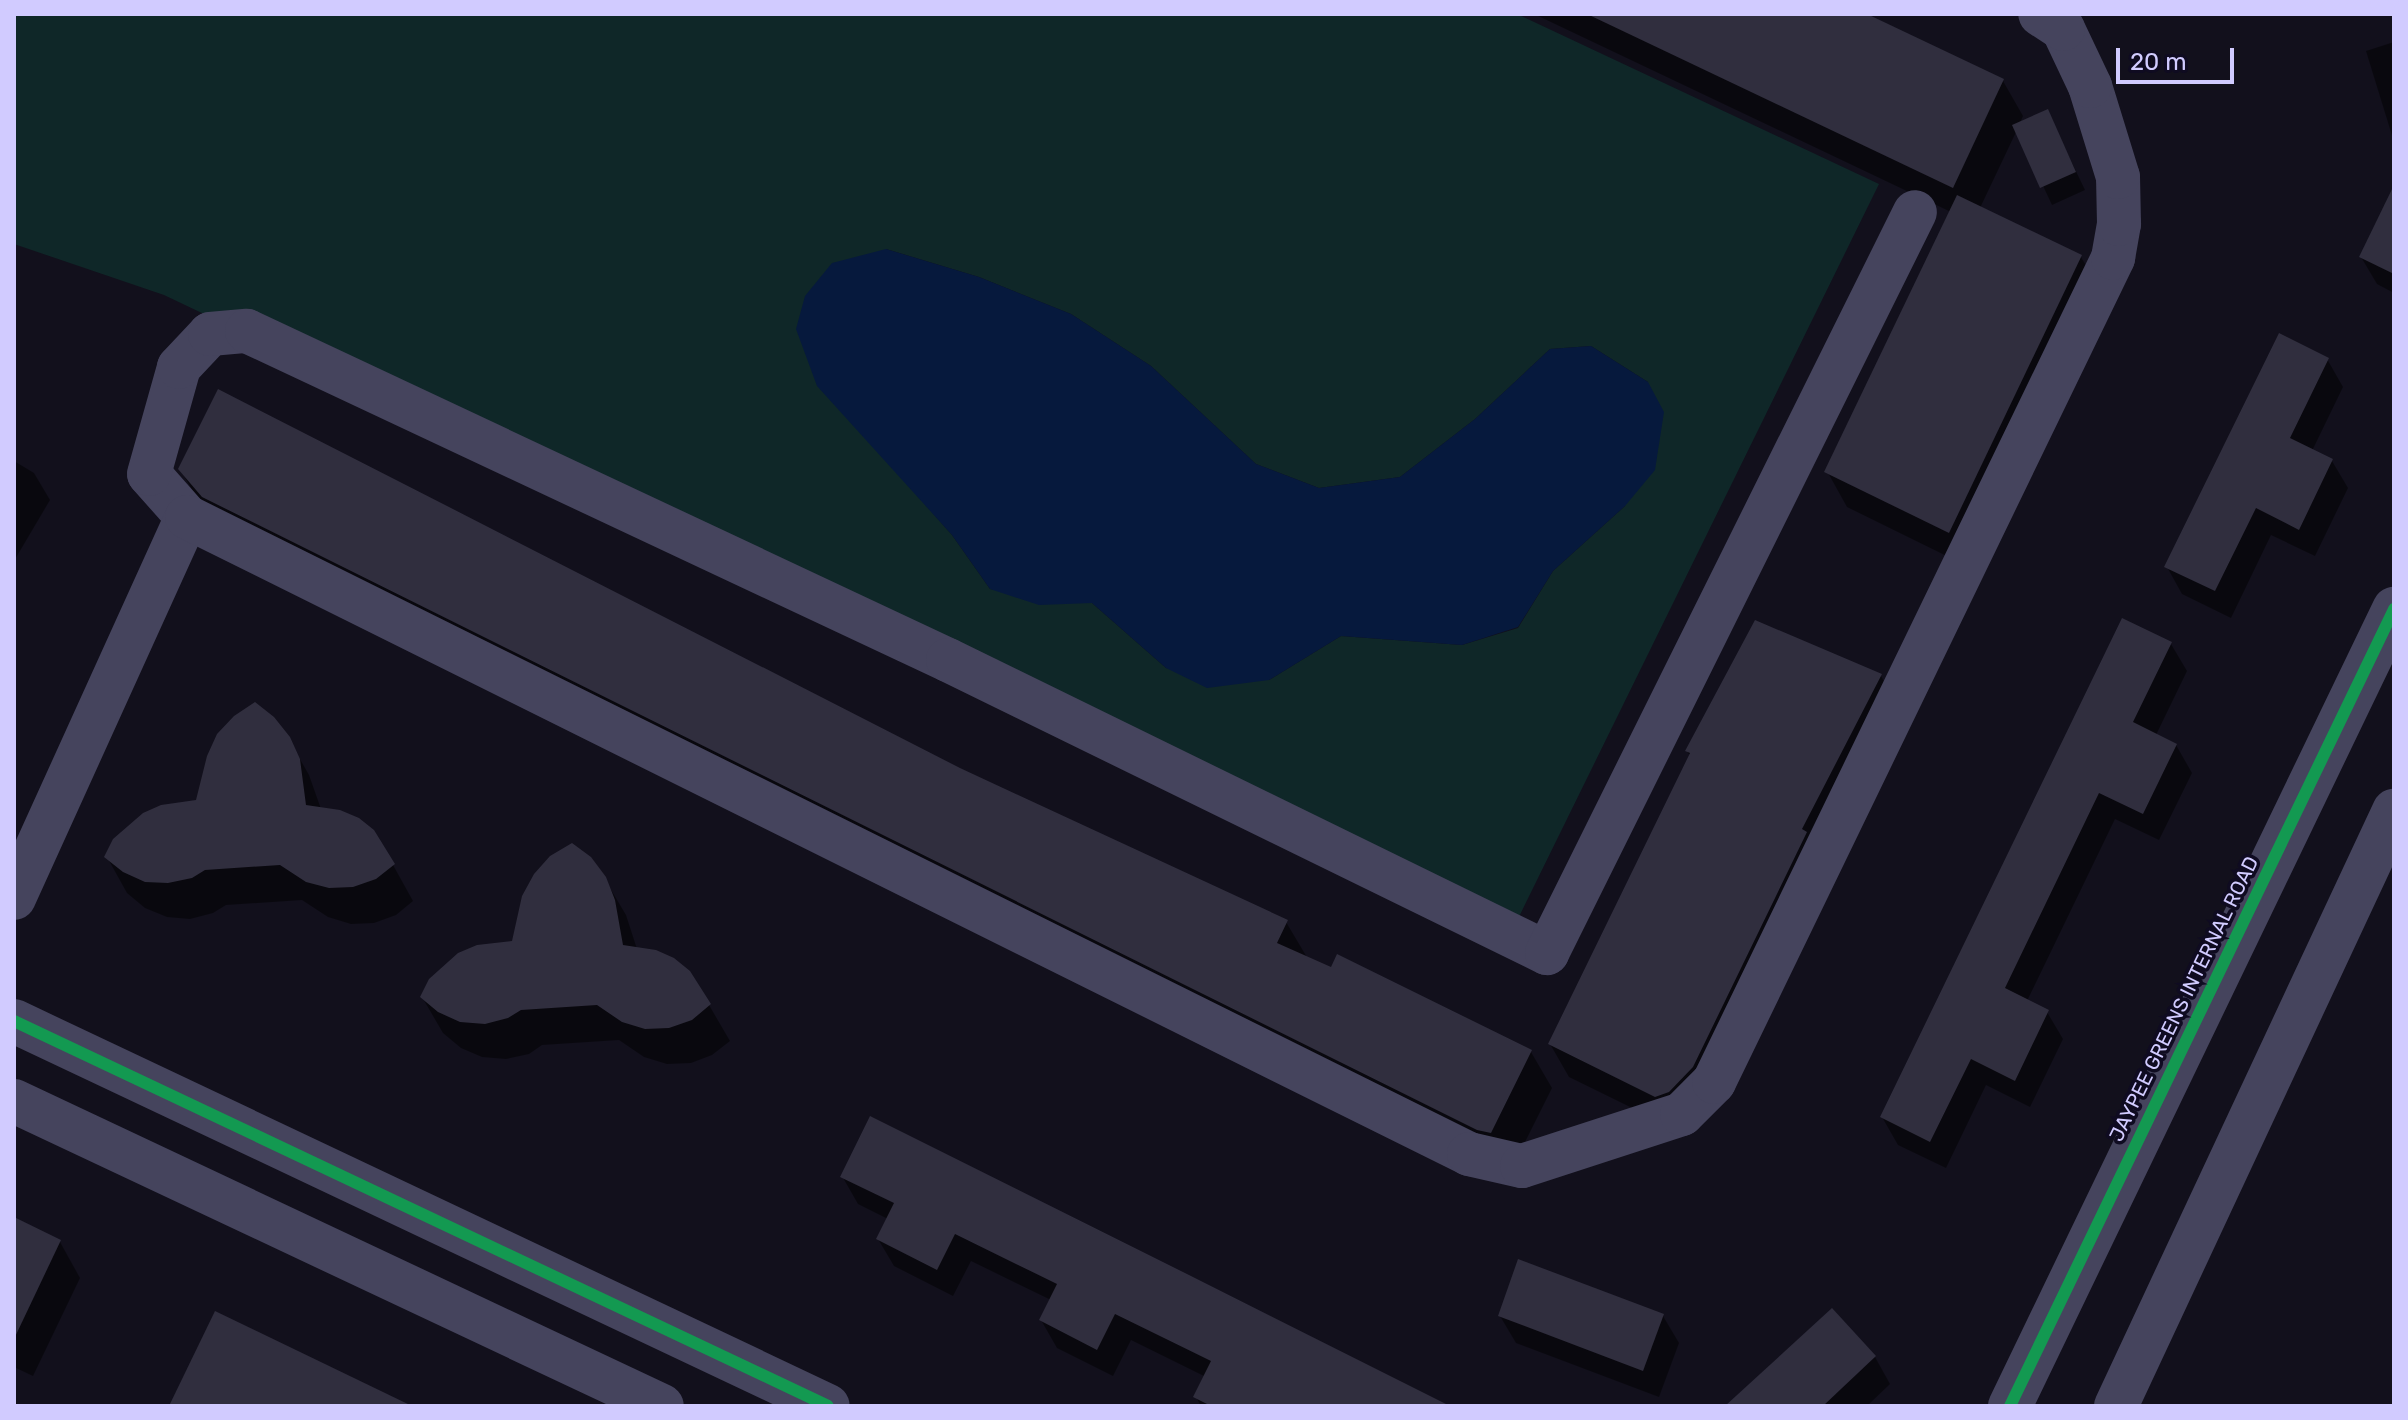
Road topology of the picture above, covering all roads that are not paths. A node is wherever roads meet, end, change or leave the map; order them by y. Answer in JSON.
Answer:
{"nodes":[{"id":1,"x":2040,"y":14,"type":"edge"},
{"id":2,"x":1915,"y":212,"type":"dead end"},
{"id":3,"x":187,"y":517,"type":"junction"},
{"id":4,"x":2394,"y":609,"type":"edge"},
{"id":5,"x":2394,"y":811,"type":"edge"},
{"id":6,"x":14,"y":898,"type":"edge"},
{"id":7,"x":14,"y":1021,"type":"edge"},
{"id":8,"x":14,"y":1101,"type":"edge"},
{"id":9,"x":662,"y":1406,"type":"edge"},
{"id":10,"x":828,"y":1406,"type":"edge"},
{"id":11,"x":2010,"y":1406,"type":"edge"},
{"id":12,"x":2116,"y":1406,"type":"edge"}],
"edges":[{"from":1,"to":3,"type":"street"},
{"from":2,"to":3,"type":"street"},
{"from":3,"to":6,"type":"street"},
{"from":4,"to":11,"type":"street","name":"JAYPEE GREENS INTERNAL ROAD"},
{"from":5,"to":12,"type":"street"},
{"from":7,"to":10,"type":"street"},
{"from":8,"to":9,"type":"street"}]}
